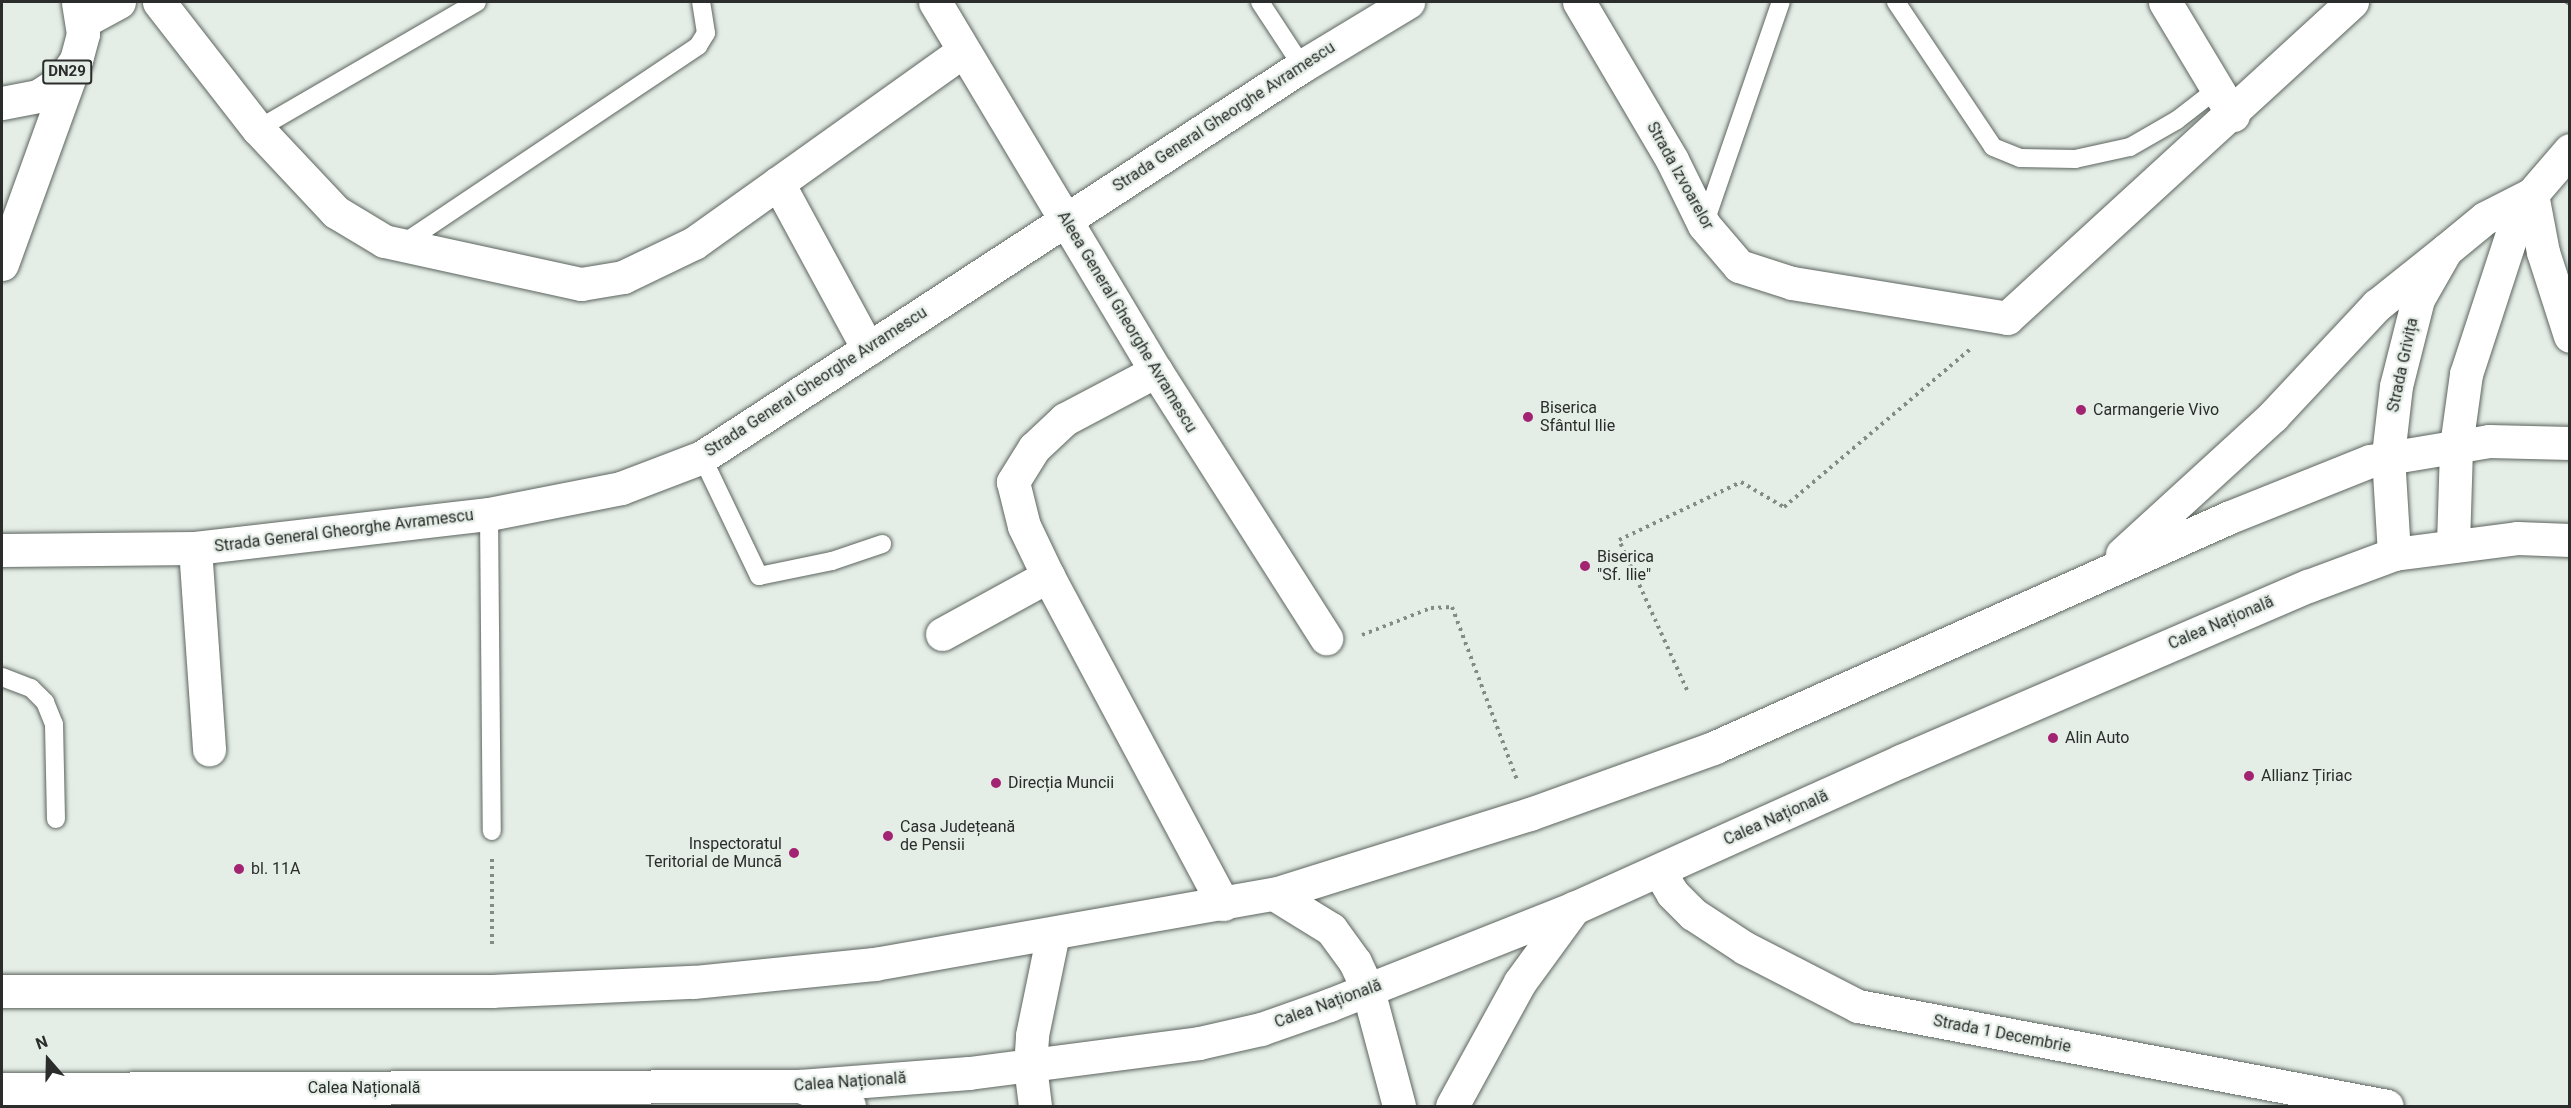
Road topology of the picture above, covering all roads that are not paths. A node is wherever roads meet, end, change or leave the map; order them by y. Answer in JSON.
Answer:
{"nodes":[{"id":1,"x":119,"y":2,"type":"edge"},
{"id":2,"x":159,"y":2,"type":"edge"},
{"id":3,"x":477,"y":2,"type":"edge"},
{"id":4,"x":701,"y":2,"type":"edge"},
{"id":5,"x":935,"y":2,"type":"edge"},
{"id":6,"x":1260,"y":2,"type":"edge"},
{"id":7,"x":1408,"y":2,"type":"edge"},
{"id":8,"x":1579,"y":2,"type":"edge"},
{"id":9,"x":1781,"y":2,"type":"edge"},
{"id":10,"x":1896,"y":2,"type":"edge"},
{"id":11,"x":2165,"y":2,"type":"edge"},
{"id":12,"x":2352,"y":2,"type":"edge"},
{"id":13,"x":80,"y":12,"type":"edge"},
{"id":14,"x":963,"y":51,"type":"junction"},
{"id":15,"x":76,"y":60,"type":"junction"},
{"id":16,"x":1302,"y":66,"type":"junction"},
{"id":17,"x":2225,"y":102,"type":"junction"},
{"id":18,"x":2,"y":103,"type":"edge"},
{"id":19,"x":258,"y":129,"type":"junction"},
{"id":20,"x":2570,"y":150,"type":"edge"},
{"id":21,"x":778,"y":183,"type":"junction"},
{"id":22,"x":2532,"y":194,"type":"junction"},
{"id":23,"x":1064,"y":220,"type":"junction"},
{"id":24,"x":1704,"y":225,"type":"junction"},
{"id":25,"x":3,"y":245,"type":"edge"},
{"id":26,"x":400,"y":246,"type":"junction"},
{"id":27,"x":2446,"y":250,"type":"junction"},
{"id":28,"x":2570,"y":336,"type":"edge"},
{"id":29,"x":868,"y":349,"type":"junction"},
{"id":30,"x":1156,"y":371,"type":"junction"},
{"id":31,"x":2570,"y":443,"type":"edge"},
{"id":32,"x":2456,"y":446,"type":"junction"},
{"id":33,"x":2388,"y":455,"type":"junction"},
{"id":34,"x":702,"y":457,"type":"junction"},
{"id":35,"x":489,"y":514,"type":"junction"},
{"id":36,"x":2570,"y":540,"type":"edge"},
{"id":37,"x":882,"y":544,"type":"dead end"},
{"id":38,"x":2453,"y":544,"type":"junction"},
{"id":39,"x":195,"y":548,"type":"junction"},
{"id":40,"x":2,"y":549,"type":"edge"},
{"id":41,"x":2394,"y":554,"type":"junction"},
{"id":42,"x":2102,"y":573,"type":"junction"},
{"id":43,"x":1048,"y":576,"type":"junction"},
{"id":44,"x":942,"y":634,"type":"dead end"},
{"id":45,"x":1326,"y":638,"type":"road end"},
{"id":46,"x":2,"y":677,"type":"edge"},
{"id":47,"x":210,"y":750,"type":"dead end"},
{"id":48,"x":56,"y":819,"type":"dead end"},
{"id":49,"x":492,"y":831,"type":"road end"},
{"id":50,"x":1659,"y":871,"type":"junction"},
{"id":51,"x":1274,"y":894,"type":"junction"},
{"id":52,"x":1223,"y":904,"type":"junction"},
{"id":53,"x":1574,"y":908,"type":"junction"},
{"id":54,"x":1053,"y":934,"type":"junction"},
{"id":55,"x":1368,"y":990,"type":"junction"},
{"id":56,"x":2,"y":991,"type":"edge"},
{"id":57,"x":1030,"y":1066,"type":"junction"},
{"id":58,"x":800,"y":1086,"type":"junction"},
{"id":59,"x":2,"y":1089,"type":"edge"},
{"id":60,"x":1396,"y":1102,"type":"edge"},
{"id":61,"x":849,"y":1107,"type":"edge"},
{"id":62,"x":1035,"y":1107,"type":"edge"},
{"id":63,"x":1452,"y":1107,"type":"edge"},
{"id":64,"x":2387,"y":1107,"type":"edge"}],
"edges":[{"from":1,"to":13,"type":"street","number":"DN29"},
{"from":2,"to":19,"type":"street"},
{"from":3,"to":19,"type":"lane"},
{"from":4,"to":26,"type":"lane"},
{"from":5,"to":14,"type":"street","name":"Aleea General Gheorghe Avramescu"},
{"from":6,"to":16,"type":"lane"},
{"from":7,"to":16,"type":"street","name":"Strada General Gheorghe Avramescu"},
{"from":8,"to":24,"type":"street","name":"Strada Izvoarelor"},
{"from":9,"to":24,"type":"lane"},
{"from":10,"to":17,"type":"lane"},
{"from":11,"to":17,"type":"street"},
{"from":12,"to":17,"type":"street"},
{"from":13,"to":15,"type":"street","number":"DN29"},
{"from":14,"to":21,"type":"street"},
{"from":14,"to":23,"type":"street","name":"Aleea General Gheorghe Avramescu"},
{"from":15,"to":18,"type":"street","number":"DN29"},
{"from":15,"to":25,"type":"street"},
{"from":16,"to":23,"type":"street","name":"Strada General Gheorghe Avramescu"},
{"from":17,"to":24,"type":"street","name":"Strada Izvoarelor"},
{"from":19,"to":26,"type":"street"},
{"from":20,"to":22,"type":"street","name":"Strada Grivița"},
{"from":21,"to":26,"type":"street"},
{"from":21,"to":29,"type":"street"},
{"from":22,"to":27,"type":"street","name":"Strada Grivița"},
{"from":22,"to":28,"type":"street"},
{"from":22,"to":32,"type":"street","name":"Strada Grivița"},
{"from":23,"to":29,"type":"street","name":"Strada General Gheorghe Avramescu"},
{"from":23,"to":30,"type":"street","name":"Aleea General Gheorghe Avramescu"},
{"from":27,"to":33,"type":"street","name":"Strada Grivița"},
{"from":27,"to":42,"type":"street"},
{"from":29,"to":34,"type":"street","name":"Strada General Gheorghe Avramescu"},
{"from":30,"to":43,"type":"street"},
{"from":30,"to":45,"type":"street","name":"Aleea General Gheorghe Avramescu"},
{"from":31,"to":32,"type":"street"},
{"from":32,"to":33,"type":"street"},
{"from":32,"to":38,"type":"street","name":"Strada Grivița"},
{"from":33,"to":41,"type":"street","name":"Strada Grivița"},
{"from":33,"to":42,"type":"street"},
{"from":34,"to":35,"type":"street","name":"Strada General Gheorghe Avramescu"},
{"from":34,"to":37,"type":"lane"},
{"from":35,"to":39,"type":"street","name":"Strada General Gheorghe Avramescu"},
{"from":35,"to":49,"type":"lane"},
{"from":36,"to":38,"type":"street","name":"Calea Națională"},
{"from":38,"to":41,"type":"street","name":"Calea Națională"},
{"from":39,"to":40,"type":"street","name":"Strada General Gheorghe Avramescu"},
{"from":39,"to":47,"type":"street"},
{"from":41,"to":50,"type":"street","name":"Calea Națională"},
{"from":42,"to":51,"type":"street"},
{"from":43,"to":44,"type":"street"},
{"from":43,"to":52,"type":"street"},
{"from":46,"to":48,"type":"lane"},
{"from":50,"to":53,"type":"street","name":"Calea Națională"},
{"from":50,"to":64,"type":"street","name":"Strada 1 Decembrie"},
{"from":51,"to":52,"type":"street"},
{"from":51,"to":55,"type":"street"},
{"from":52,"to":54,"type":"street"},
{"from":53,"to":55,"type":"street","name":"Calea Națională"},
{"from":53,"to":63,"type":"street"},
{"from":54,"to":56,"type":"street"},
{"from":54,"to":57,"type":"street"},
{"from":55,"to":57,"type":"street","name":"Calea Națională"},
{"from":55,"to":60,"type":"street"},
{"from":57,"to":58,"type":"street","name":"Calea Națională"},
{"from":57,"to":62,"type":"street"},
{"from":58,"to":59,"type":"street","name":"Calea Națională"},
{"from":58,"to":61,"type":"street"}]}
